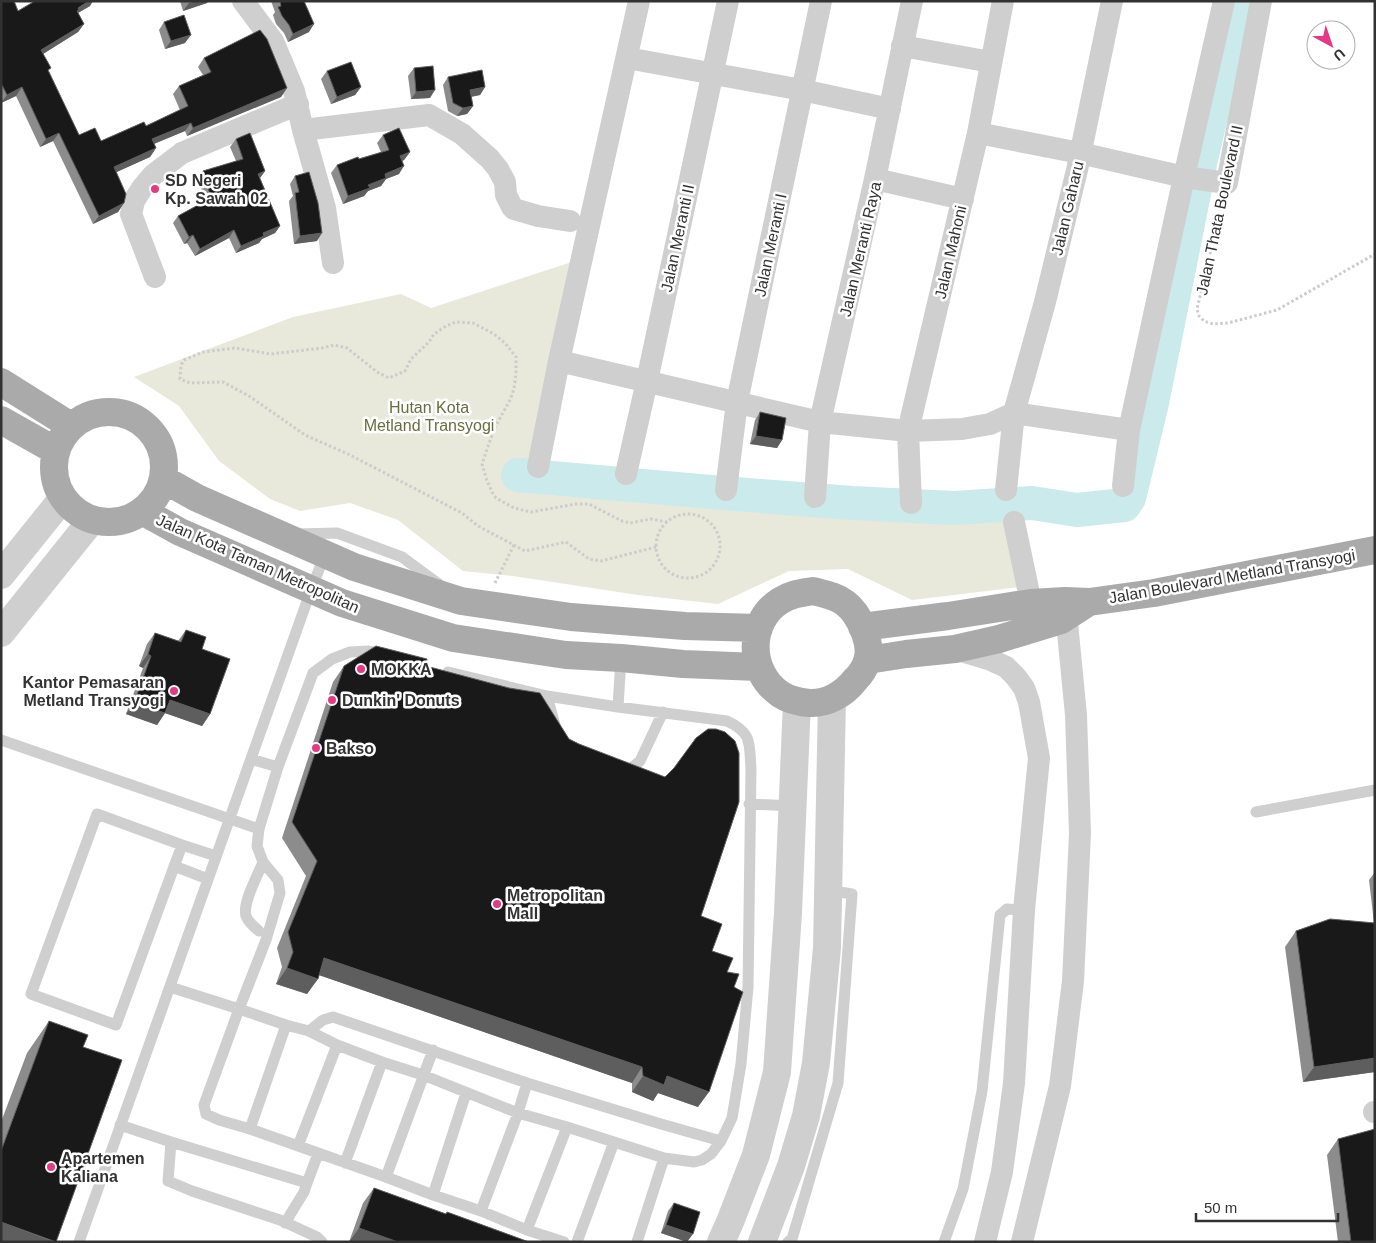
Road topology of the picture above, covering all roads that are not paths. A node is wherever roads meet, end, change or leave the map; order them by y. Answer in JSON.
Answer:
{"nodes":[{"id":1,"x":243,"y":1,"type":"edge"},
{"id":2,"x":639,"y":1,"type":"edge"},
{"id":3,"x":728,"y":1,"type":"edge"},
{"id":4,"x":821,"y":1,"type":"edge"},
{"id":5,"x":912,"y":1,"type":"edge"},
{"id":6,"x":1003,"y":1,"type":"edge"},
{"id":7,"x":1112,"y":1,"type":"edge"},
{"id":8,"x":1224,"y":1,"type":"edge"},
{"id":9,"x":1261,"y":1,"type":"edge"},
{"id":10,"x":902,"y":46,"type":"junction"},
{"id":11,"x":627,"y":58,"type":"junction"},
{"id":12,"x":991,"y":62,"type":"junction"},
{"id":13,"x":712,"y":73,"type":"junction"},
{"id":14,"x":802,"y":90,"type":"junction"},
{"id":15,"x":298,"y":104,"type":"junction"},
{"id":16,"x":890,"y":109,"type":"junction"},
{"id":17,"x":303,"y":130,"type":"junction"},
{"id":18,"x":978,"y":133,"type":"junction"},
{"id":19,"x":1080,"y":153,"type":"junction"},
{"id":20,"x":876,"y":179,"type":"junction"},
{"id":21,"x":1204,"y":180,"type":"junction"},
{"id":22,"x":963,"y":199,"type":"junction"},
{"id":23,"x":570,"y":221,"type":"dead end"},
{"id":24,"x":333,"y":263,"type":"dead end"},
{"id":25,"x":155,"y":277,"type":"dead end"},
{"id":26,"x":559,"y":361,"type":"junction"},
{"id":27,"x":647,"y":381,"type":"junction"},
{"id":28,"x":1,"y":382,"type":"edge"},
{"id":29,"x":737,"y":402,"type":"junction"},
{"id":30,"x":1014,"y":413,"type":"junction"},
{"id":31,"x":1,"y":420,"type":"edge"},
{"id":32,"x":820,"y":422,"type":"junction"},
{"id":33,"x":71,"y":426,"type":"junction"},
{"id":34,"x":1129,"y":430,"type":"junction"},
{"id":35,"x":908,"y":431,"type":"junction"},
{"id":36,"x":56,"y":451,"type":"junction"},
{"id":37,"x":538,"y":467,"type":"dead end"},
{"id":38,"x":626,"y":474,"type":"dead end"},
{"id":39,"x":163,"y":480,"type":"junction"},
{"id":40,"x":1123,"y":486,"type":"dead end"},
{"id":41,"x":726,"y":490,"type":"dead end"},
{"id":42,"x":1006,"y":490,"type":"dead end"},
{"id":43,"x":815,"y":497,"type":"dead end"},
{"id":44,"x":63,"y":498,"type":"junction"},
{"id":45,"x":912,"y":503,"type":"dead end"},
{"id":46,"x":142,"y":512,"type":"junction"},
{"id":47,"x":92,"y":520,"type":"junction"},
{"id":48,"x":1014,"y":522,"type":"dead end"},
{"id":49,"x":280,"y":535,"type":"junction"},
{"id":50,"x":1375,"y":550,"type":"edge"},
{"id":51,"x":326,"y":554,"type":"junction"},
{"id":52,"x":1,"y":575,"type":"edge"},
{"id":53,"x":311,"y":590,"type":"junction"},
{"id":54,"x":473,"y":602,"type":"junction"},
{"id":55,"x":1031,"y":603,"type":"junction"},
{"id":56,"x":1073,"y":606,"type":"junction"},
{"id":57,"x":862,"y":627,"type":"junction"},
{"id":58,"x":758,"y":628,"type":"junction"},
{"id":59,"x":1,"y":633,"type":"edge"},
{"id":60,"x":955,"y":650,"type":"junction"},
{"id":61,"x":394,"y":658,"type":"edge"},
{"id":62,"x":621,"y":658,"type":"junction"},
{"id":63,"x":868,"y":660,"type":"junction"},
{"id":64,"x":758,"y":667,"type":"junction"},
{"id":65,"x":438,"y":670,"type":"edge"},
{"id":66,"x":547,"y":696,"type":"junction"},
{"id":67,"x":832,"y":699,"type":"junction"},
{"id":68,"x":797,"y":702,"type":"junction"},
{"id":69,"x":618,"y":707,"type":"junction"},
{"id":70,"x":662,"y":712,"type":"junction"},
{"id":71,"x":557,"y":732,"type":"edge"},
{"id":72,"x":1,"y":740,"type":"edge"},
{"id":73,"x":251,"y":759,"type":"junction"},
{"id":74,"x":278,"y":767,"type":"junction"},
{"id":75,"x":616,"y":770,"type":"edge"},
{"id":76,"x":1375,"y":790,"type":"edge"},
{"id":77,"x":749,"y":804,"type":"junction"},
{"id":78,"x":793,"y":806,"type":"junction"},
{"id":79,"x":1256,"y":812,"type":"dead end"},
{"id":80,"x":229,"y":820,"type":"junction"},
{"id":81,"x":259,"y":829,"type":"junction"},
{"id":82,"x":182,"y":844,"type":"junction"},
{"id":83,"x":216,"y":856,"type":"junction"},
{"id":84,"x":263,"y":862,"type":"junction"},
{"id":85,"x":174,"y":866,"type":"junction"},
{"id":86,"x":208,"y":879,"type":"junction"},
{"id":87,"x":828,"y":890,"type":"junction"},
{"id":88,"x":1024,"y":910,"type":"junction"},
{"id":89,"x":259,"y":931,"type":"dead end"},
{"id":90,"x":170,"y":987,"type":"junction"},
{"id":91,"x":239,"y":1009,"type":"junction"},
{"id":92,"x":286,"y":1024,"type":"junction"},
{"id":93,"x":309,"y":1031,"type":"junction"},
{"id":94,"x":337,"y":1045,"type":"junction"},
{"id":95,"x":432,"y":1050,"type":"junction"},
{"id":96,"x":382,"y":1062,"type":"junction"},
{"id":97,"x":423,"y":1075,"type":"junction"},
{"id":98,"x":528,"y":1083,"type":"junction"},
{"id":99,"x":466,"y":1093,"type":"junction"},
{"id":100,"x":518,"y":1113,"type":"junction"},
{"id":101,"x":120,"y":1125,"type":"junction"},
{"id":102,"x":567,"y":1127,"type":"junction"},
{"id":103,"x":250,"y":1129,"type":"junction"},
{"id":104,"x":721,"y":1141,"type":"junction"},
{"id":105,"x":170,"y":1142,"type":"junction"},
{"id":106,"x":614,"y":1142,"type":"junction"},
{"id":107,"x":298,"y":1146,"type":"junction"},
{"id":108,"x":318,"y":1154,"type":"junction"},
{"id":109,"x":664,"y":1158,"type":"junction"},
{"id":110,"x":345,"y":1163,"type":"junction"},
{"id":111,"x":386,"y":1177,"type":"junction"},
{"id":112,"x":307,"y":1183,"type":"junction"},
{"id":113,"x":433,"y":1195,"type":"junction"},
{"id":114,"x":481,"y":1211,"type":"junction"},
{"id":115,"x":285,"y":1222,"type":"junction"},
{"id":116,"x":527,"y":1230,"type":"junction"},
{"id":117,"x":79,"y":1242,"type":"edge"},
{"id":118,"x":322,"y":1242,"type":"edge"},
{"id":119,"x":564,"y":1242,"type":"edge"},
{"id":120,"x":577,"y":1242,"type":"edge"},
{"id":121,"x":637,"y":1242,"type":"edge"},
{"id":122,"x":720,"y":1242,"type":"edge"},
{"id":123,"x":762,"y":1242,"type":"edge"},
{"id":124,"x":788,"y":1242,"type":"edge"},
{"id":125,"x":944,"y":1242,"type":"edge"},
{"id":126,"x":985,"y":1242,"type":"edge"},
{"id":127,"x":1022,"y":1242,"type":"edge"}],
"edges":[{"from":1,"to":15,"type":"street"},
{"from":2,"to":11,"type":"street"},
{"from":3,"to":13,"type":"street","name":"Jalan Meranti II"},
{"from":4,"to":14,"type":"street","name":"Jalan Meranti I"},
{"from":5,"to":10,"type":"street","name":"Jalan Meranti Raya"},
{"from":6,"to":12,"type":"street","name":"Jalan Mahoni"},
{"from":7,"to":19,"type":"street","name":"Jalan Gaharu"},
{"from":8,"to":21,"type":"street","name":"Jalan Thata Boulevard II"},
{"from":9,"to":21,"type":"street","name":"Jalan Thata Boulevard II"},
{"from":10,"to":12,"type":"street"},
{"from":10,"to":16,"type":"street","name":"Jalan Meranti Raya"},
{"from":11,"to":13,"type":"street"},
{"from":11,"to":26,"type":"street"},
{"from":12,"to":18,"type":"street","name":"Jalan Mahoni"},
{"from":13,"to":14,"type":"street"},
{"from":13,"to":27,"type":"street","name":"Jalan Meranti II"},
{"from":14,"to":16,"type":"street"},
{"from":14,"to":29,"type":"street","name":"Jalan Meranti I"},
{"from":15,"to":17,"type":"street"},
{"from":15,"to":25,"type":"street"},
{"from":16,"to":20,"type":"street","name":"Jalan Meranti Raya"},
{"from":17,"to":23,"type":"street"},
{"from":17,"to":24,"type":"street"},
{"from":18,"to":19,"type":"street"},
{"from":18,"to":22,"type":"street","name":"Jalan Mahoni"},
{"from":19,"to":21,"type":"street"},
{"from":19,"to":30,"type":"street","name":"Jalan Gaharu"},
{"from":20,"to":22,"type":"street"},
{"from":20,"to":32,"type":"street","name":"Jalan Meranti Raya"},
{"from":21,"to":34,"type":"street","name":"Jalan Thata Boulevard II"},
{"from":22,"to":35,"type":"street","name":"Jalan Mahoni"},
{"from":26,"to":27,"type":"street"},
{"from":26,"to":37,"type":"street"},
{"from":27,"to":29,"type":"street"},
{"from":27,"to":38,"type":"street","name":"Jalan Meranti II"},
{"from":28,"to":33,"type":"main road"},
{"from":29,"to":32,"type":"street"},
{"from":29,"to":41,"type":"street","name":"Jalan Meranti I"},
{"from":30,"to":34,"type":"street"},
{"from":30,"to":35,"type":"street"},
{"from":30,"to":42,"type":"street","name":"Jalan Gaharu"},
{"from":31,"to":36,"type":"main road"},
{"from":32,"to":35,"type":"street"},
{"from":32,"to":43,"type":"street","name":"Jalan Meranti Raya"},
{"from":33,"to":36,"type":"main road"},
{"from":33,"to":39,"type":"main road"},
{"from":34,"to":40,"type":"street","name":"Jalan Thata Boulevard II"},
{"from":35,"to":45,"type":"street","name":"Jalan Mahoni"},
{"from":36,"to":44,"type":"main road"},
{"from":39,"to":46,"type":"main road"},
{"from":39,"to":49,"type":"main road"},
{"from":44,"to":47,"type":"main road"},
{"from":44,"to":52,"type":"street"},
{"from":46,"to":47,"type":"main road"},
{"from":46,"to":53,"type":"main road","name":"Jalan Kota Taman Metropolitan"},
{"from":47,"to":59,"type":"street"},
{"from":48,"to":55,"type":"street"},
{"from":49,"to":51,"type":"main road"},
{"from":49,"to":54,"type":"lane"},
{"from":50,"to":56,"type":"main road","name":"Jalan Boulevard Metland Transyogi"},
{"from":51,"to":53,"type":"lane"},
{"from":51,"to":54,"type":"main road"},
{"from":53,"to":62,"type":"main road","name":"Jalan Kota Taman Metropolitan"},
{"from":53,"to":73,"type":"lane"},
{"from":54,"to":58,"type":"main road"},
{"from":55,"to":56,"type":"main road"},
{"from":55,"to":57,"type":"main road"},
{"from":56,"to":60,"type":"main road"},
{"from":56,"to":127,"type":"street"},
{"from":57,"to":58,"type":"main road"},
{"from":57,"to":63,"type":"main road"},
{"from":58,"to":64,"type":"main road"},
{"from":60,"to":63,"type":"main road"},
{"from":60,"to":88,"type":"street"},
{"from":61,"to":74,"type":"lane"},
{"from":62,"to":64,"type":"main road","name":"Jalan Kota Taman Metropolitan"},
{"from":62,"to":69,"type":"lane"},
{"from":63,"to":67,"type":"main road"},
{"from":64,"to":68,"type":"main road"},
{"from":65,"to":66,"type":"lane"},
{"from":66,"to":69,"type":"lane"},
{"from":66,"to":71,"type":"lane"},
{"from":67,"to":68,"type":"main road"},
{"from":67,"to":87,"type":"street"},
{"from":68,"to":78,"type":"street"},
{"from":69,"to":70,"type":"lane"},
{"from":70,"to":75,"type":"lane"},
{"from":70,"to":77,"type":"lane"},
{"from":72,"to":80,"type":"lane"},
{"from":73,"to":74,"type":"lane"},
{"from":73,"to":80,"type":"lane"},
{"from":74,"to":81,"type":"lane"},
{"from":76,"to":79,"type":"lane"},
{"from":77,"to":78,"type":"lane"},
{"from":77,"to":104,"type":"lane"},
{"from":78,"to":122,"type":"street"},
{"from":80,"to":81,"type":"lane"},
{"from":80,"to":83,"type":"lane"},
{"from":81,"to":84,"type":"lane"},
{"from":82,"to":83,"type":"lane"},
{"from":82,"to":85,"type":"lane"},
{"from":82,"to":85,"type":"lane"},
{"from":83,"to":86,"type":"lane"},
{"from":84,"to":89,"type":"lane"},
{"from":84,"to":91,"type":"lane"},
{"from":85,"to":86,"type":"lane"},
{"from":86,"to":90,"type":"lane"},
{"from":87,"to":123,"type":"street"},
{"from":87,"to":124,"type":"lane"},
{"from":88,"to":125,"type":"lane"},
{"from":88,"to":126,"type":"street"},
{"from":90,"to":91,"type":"lane"},
{"from":90,"to":101,"type":"lane"},
{"from":91,"to":92,"type":"lane"},
{"from":91,"to":103,"type":"lane"},
{"from":92,"to":93,"type":"lane"},
{"from":92,"to":103,"type":"lane"},
{"from":93,"to":94,"type":"lane"},
{"from":93,"to":95,"type":"lane"},
{"from":94,"to":96,"type":"lane"},
{"from":94,"to":107,"type":"lane"},
{"from":95,"to":97,"type":"lane"},
{"from":95,"to":98,"type":"lane"},
{"from":96,"to":97,"type":"lane"},
{"from":96,"to":110,"type":"lane"},
{"from":97,"to":99,"type":"lane"},
{"from":97,"to":111,"type":"lane"},
{"from":98,"to":100,"type":"lane"},
{"from":98,"to":104,"type":"lane"},
{"from":99,"to":100,"type":"lane"},
{"from":99,"to":113,"type":"lane"},
{"from":100,"to":102,"type":"lane"},
{"from":100,"to":114,"type":"lane"},
{"from":101,"to":105,"type":"lane"},
{"from":101,"to":117,"type":"lane"},
{"from":102,"to":106,"type":"lane"},
{"from":102,"to":116,"type":"lane"},
{"from":103,"to":107,"type":"lane"},
{"from":104,"to":109,"type":"lane"},
{"from":105,"to":112,"type":"lane"},
{"from":105,"to":115,"type":"lane"},
{"from":106,"to":109,"type":"lane"},
{"from":106,"to":120,"type":"lane"},
{"from":107,"to":108,"type":"lane"},
{"from":108,"to":110,"type":"lane"},
{"from":108,"to":112,"type":"lane"},
{"from":109,"to":121,"type":"lane"},
{"from":110,"to":111,"type":"lane"},
{"from":111,"to":113,"type":"lane"},
{"from":112,"to":115,"type":"lane"},
{"from":113,"to":114,"type":"lane"},
{"from":114,"to":116,"type":"lane"},
{"from":115,"to":118,"type":"lane"},
{"from":116,"to":119,"type":"lane"}]}
